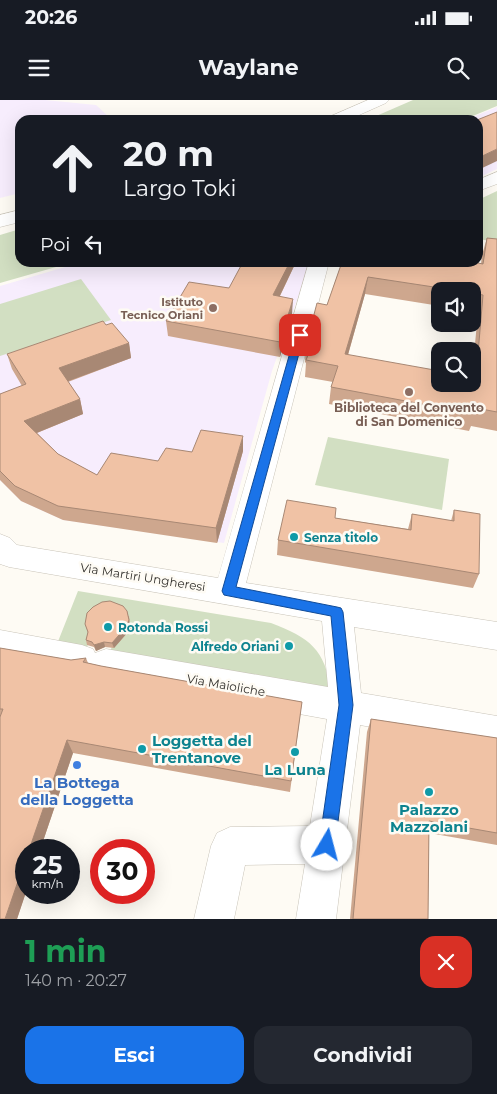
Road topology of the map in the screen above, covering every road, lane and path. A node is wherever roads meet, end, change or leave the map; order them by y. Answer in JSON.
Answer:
{"nodes":[{"id":1,"x":380,"y":100,"type":"edge"},
{"id":2,"x":346,"y":115,"type":"edge"},
{"id":3,"x":497,"y":177,"type":"edge"},
{"id":4,"x":483,"y":184,"type":"edge"},
{"id":5,"x":15,"y":217,"type":"edge"},
{"id":6,"x":0,"y":221,"type":"edge"},
{"id":7,"x":319,"y":267,"type":"edge"},
{"id":8,"x":0,"y":546,"type":"edge"},
{"id":9,"x":229,"y":591,"type":"junction"},
{"id":10,"x":337,"y":612,"type":"junction"},
{"id":11,"x":497,"y":636,"type":"edge"},
{"id":12,"x":0,"y":644,"type":"edge"},
{"id":13,"x":346,"y":705,"type":"junction"},
{"id":14,"x":497,"y":733,"type":"edge"},
{"id":15,"x":327,"y":845,"type":"junction"},
{"id":16,"x":214,"y":919,"type":"edge"},
{"id":17,"x":316,"y":919,"type":"edge"}],
"edges":[{"from":1,"to":2,"type":"street"},
{"from":3,"to":4,"type":"street"},
{"from":5,"to":6,"type":"street"},
{"from":7,"to":9,"type":"street"},
{"from":8,"to":9,"type":"street","name":"Via Martiri Ungheresi"},
{"from":9,"to":10,"type":"street","name":"Via Martiri Ungheresi"},
{"from":10,"to":11,"type":"street","name":"Via Martiri Ungheresi"},
{"from":10,"to":13,"type":"street"},
{"from":12,"to":13,"type":"street","name":"Via Maioliche"},
{"from":13,"to":14,"type":"street","name":"Via Maioliche"},
{"from":13,"to":15,"type":"street"},
{"from":15,"to":16,"type":"street"},
{"from":15,"to":17,"type":"street"}]}
